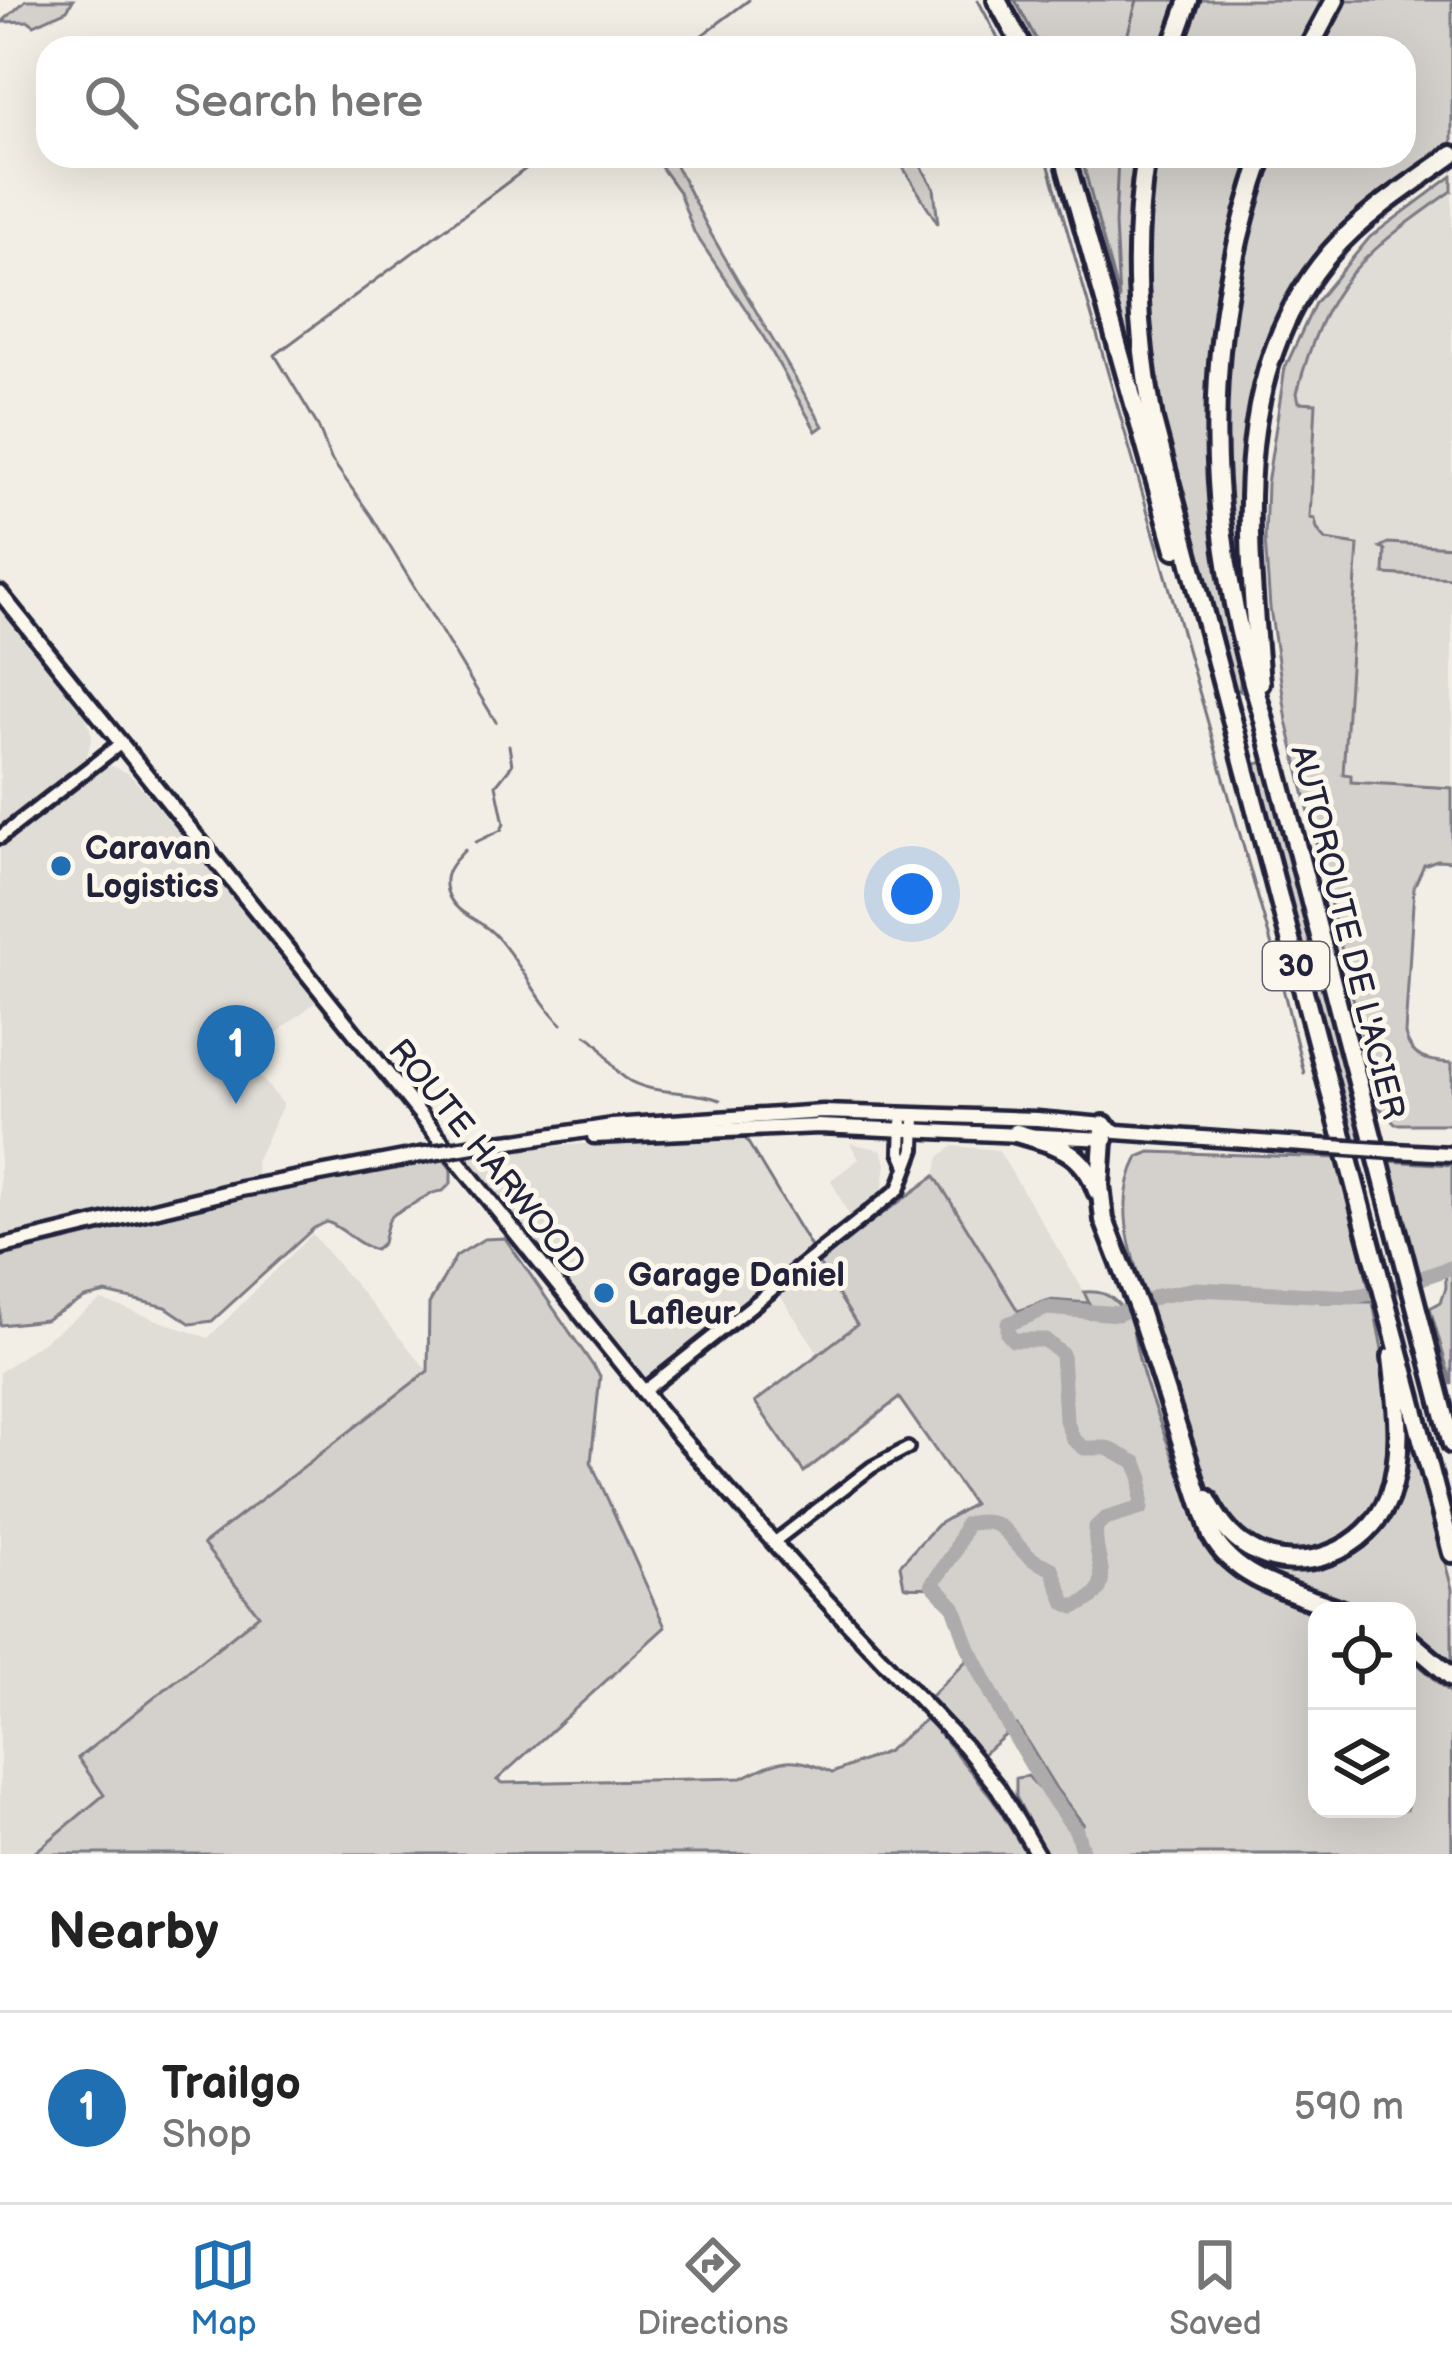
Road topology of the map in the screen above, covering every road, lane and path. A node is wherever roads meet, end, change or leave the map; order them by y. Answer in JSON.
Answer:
{"nodes":[{"id":1,"x":998,"y":0,"type":"edge"},
{"id":2,"x":1189,"y":0,"type":"edge"},
{"id":3,"x":1335,"y":0,"type":"edge"},
{"id":4,"x":1017,"y":36,"type":"edge"},
{"id":5,"x":1176,"y":36,"type":"edge"},
{"id":6,"x":1316,"y":36,"type":"edge"},
{"id":7,"x":1452,"y":155,"type":"edge"},
{"id":8,"x":1067,"y":168,"type":"edge"},
{"id":9,"x":1145,"y":168,"type":"edge"},
{"id":10,"x":1259,"y":168,"type":"edge"},
{"id":11,"x":0,"y":593,"type":"edge"},
{"id":12,"x":1262,"y":713,"type":"junction"},
{"id":13,"x":120,"y":744,"type":"junction"},
{"id":14,"x":1255,"y":814,"type":"junction"},
{"id":15,"x":0,"y":836,"type":"edge"},
{"id":16,"x":909,"y":1121,"type":"junction"},
{"id":17,"x":1016,"y":1133,"type":"junction"},
{"id":18,"x":1108,"y":1134,"type":"junction"},
{"id":19,"x":1452,"y":1154,"type":"edge"},
{"id":20,"x":1102,"y":1208,"type":"junction"},
{"id":21,"x":0,"y":1247,"type":"edge"},
{"id":22,"x":1122,"y":1260,"type":"junction"},
{"id":23,"x":1386,"y":1301,"type":"junction"},
{"id":24,"x":643,"y":1392,"type":"junction"},
{"id":25,"x":1441,"y":1402,"type":"junction"},
{"id":26,"x":1452,"y":1427,"type":"edge"},
{"id":27,"x":1452,"y":1444,"type":"edge"},
{"id":28,"x":908,"y":1448,"type":"dead end"},
{"id":29,"x":1185,"y":1448,"type":"junction"},
{"id":30,"x":773,"y":1543,"type":"junction"},
{"id":31,"x":1452,"y":1553,"type":"edge"},
{"id":32,"x":1320,"y":1602,"type":"edge"},
{"id":33,"x":1416,"y":1647,"type":"edge"},
{"id":34,"x":1452,"y":1677,"type":"edge"},
{"id":35,"x":1037,"y":1854,"type":"edge"}],
"edges":[{"from":1,"to":4,"type":"highway"},
{"from":2,"to":5,"type":"highway"},
{"from":3,"to":6,"type":"highway"},
{"from":7,"to":12,"type":"highway"},
{"from":8,"to":14,"type":"highway"},
{"from":9,"to":14,"type":"highway"},
{"from":10,"to":12,"type":"highway"},
{"from":11,"to":13,"type":"main road","name":"ROUTE HARWOOD"},
{"from":12,"to":25,"type":"highway","name":"AUTOROUTE DE L'ACIER","number":"30"},
{"from":13,"to":15,"type":"street"},
{"from":13,"to":24,"type":"main road","name":"ROUTE HARWOOD"},
{"from":14,"to":23,"type":"highway","name":"AUTOROUTE DE L'ACIER","number":"30"},
{"from":16,"to":17,"type":"main road"},
{"from":16,"to":18,"type":"main road"},
{"from":16,"to":21,"type":"main road","bridge":true},
{"from":16,"to":24,"type":"street"},
{"from":17,"to":18,"type":"main road"},
{"from":17,"to":20,"type":"highway"},
{"from":18,"to":19,"type":"main road","bridge":true},
{"from":18,"to":20,"type":"highway"},
{"from":18,"to":22,"type":"highway"},
{"from":20,"to":22,"type":"highway"},
{"from":22,"to":29,"type":"highway"},
{"from":23,"to":29,"type":"highway"},
{"from":23,"to":31,"type":"highway","name":"AUTOROUTE DE L'ACIER","number":"30"},
{"from":24,"to":30,"type":"main road","name":"ROUTE HARWOOD"},
{"from":25,"to":26,"type":"highway"},
{"from":25,"to":27,"type":"highway","name":"AUTOROUTE DE L'ACIER","number":"30"},
{"from":28,"to":30,"type":"street"},
{"from":29,"to":32,"type":"highway"},
{"from":30,"to":35,"type":"main road","name":"ROUTE HARWOOD"},
{"from":33,"to":34,"type":"highway"}]}
